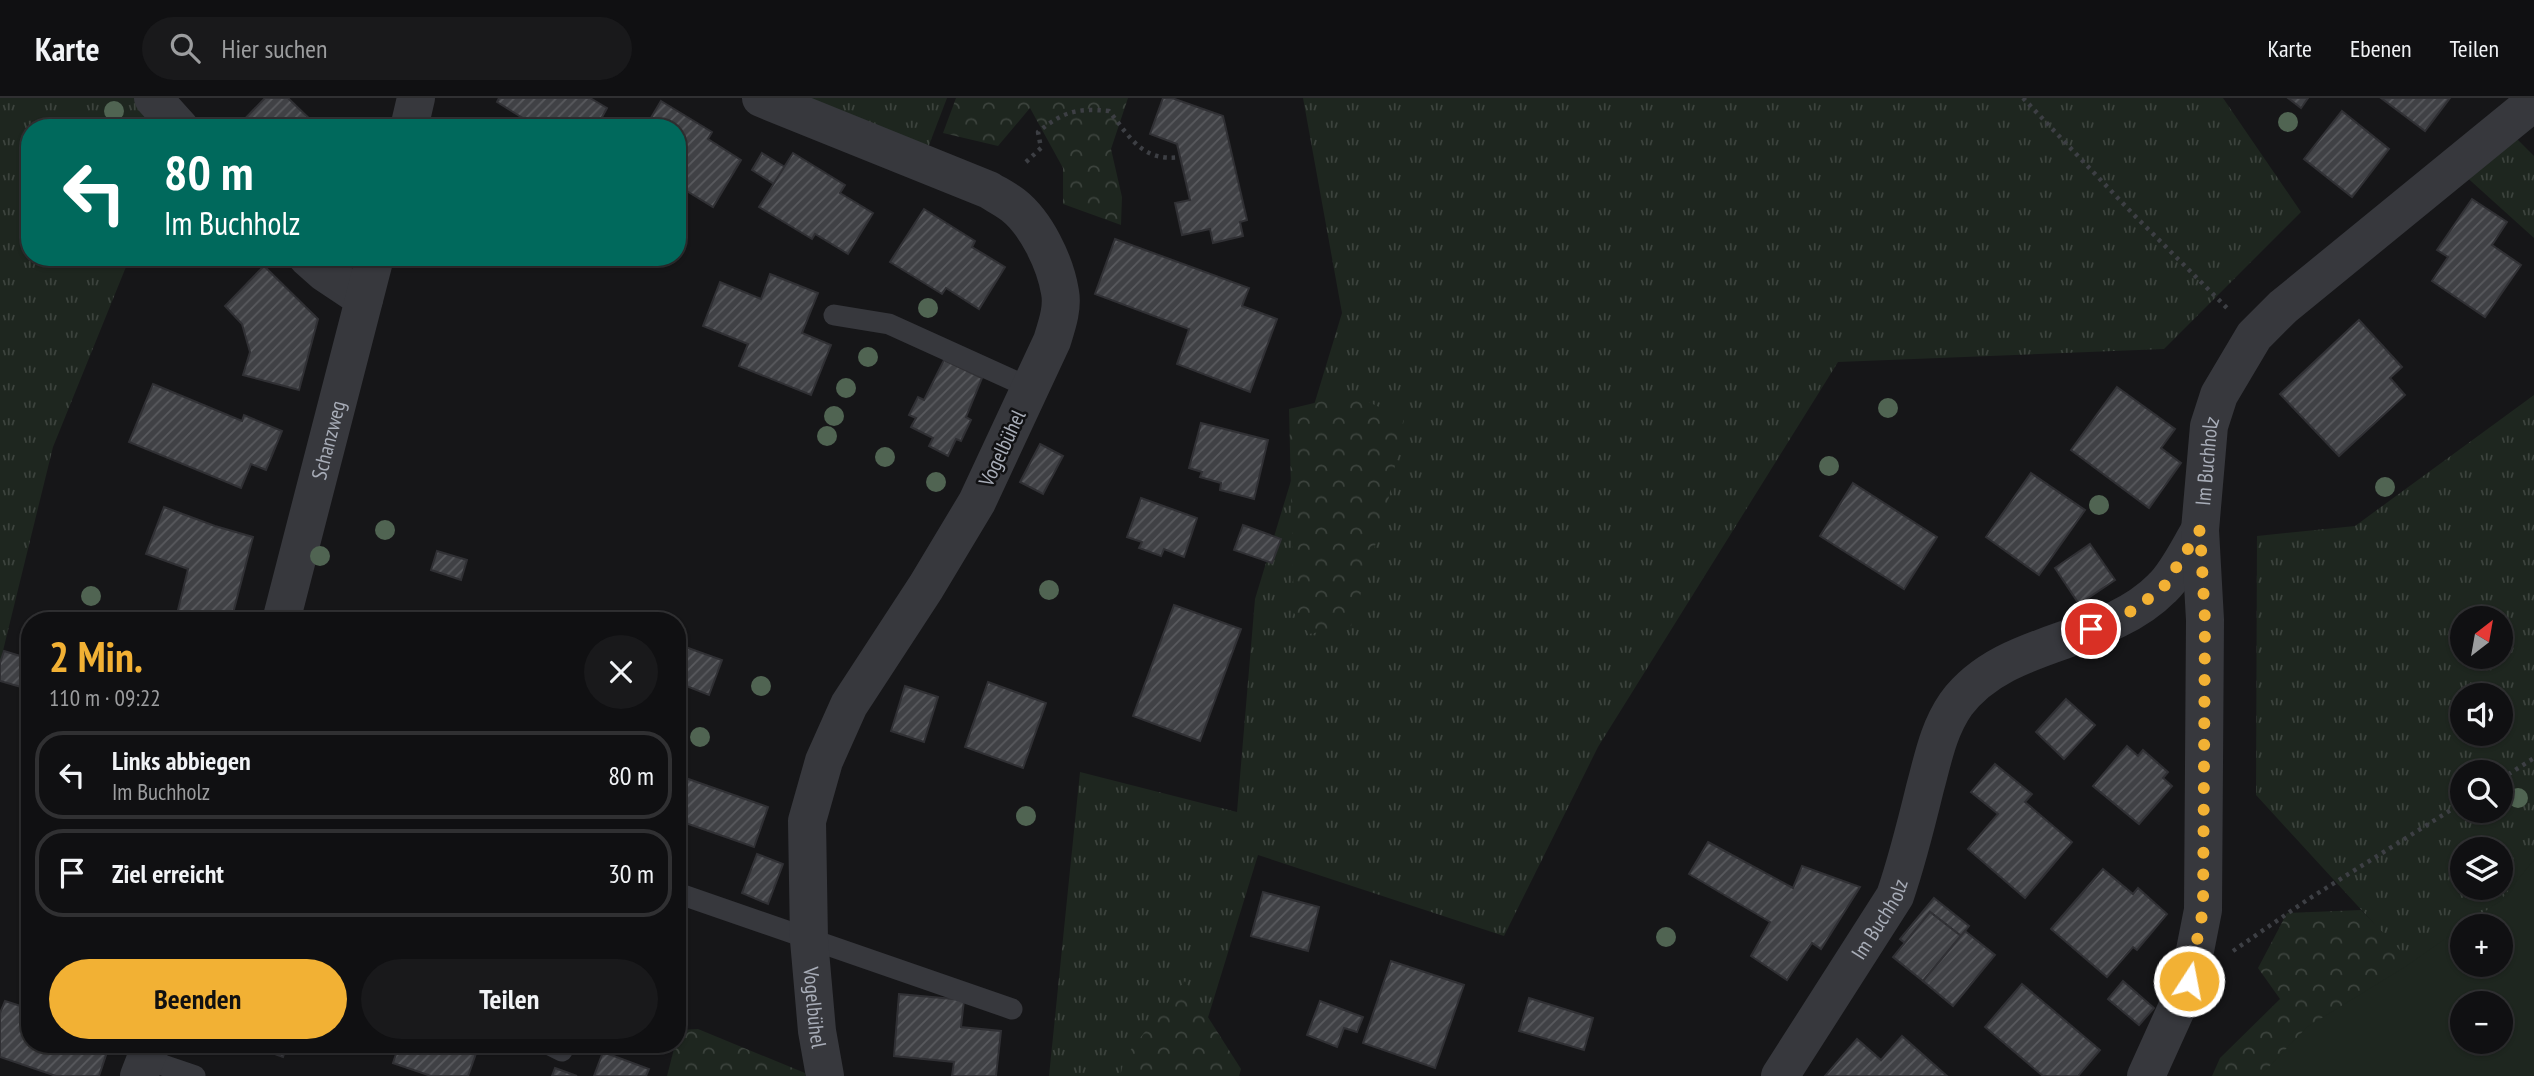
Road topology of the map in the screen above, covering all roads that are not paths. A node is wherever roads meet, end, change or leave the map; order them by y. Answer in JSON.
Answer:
{"nodes":[{"id":1,"x":153,"y":98,"type":"edge"},
{"id":2,"x":416,"y":98,"type":"edge"},
{"id":3,"x":761,"y":98,"type":"edge"},
{"id":4,"x":2534,"y":102,"type":"edge"},
{"id":5,"x":172,"y":119,"type":"edge"},
{"id":6,"x":411,"y":119,"type":"edge"},
{"id":7,"x":317,"y":266,"type":"edge"},
{"id":8,"x":373,"y":266,"type":"edge"},
{"id":9,"x":364,"y":299,"type":"junction"},
{"id":10,"x":834,"y":315,"type":"dead end"},
{"id":11,"x":1030,"y":388,"type":"junction"},
{"id":12,"x":2200,"y":530,"type":"junction"},
{"id":13,"x":283,"y":612,"type":"edge"},
{"id":14,"x":686,"y":896,"type":"edge"},
{"id":15,"x":809,"y":940,"type":"junction"},
{"id":16,"x":1013,"y":1009,"type":"dead end"},
{"id":17,"x":145,"y":1060,"type":"edge"},
{"id":18,"x":195,"y":1076,"type":"edge"},
{"id":19,"x":825,"y":1076,"type":"edge"},
{"id":20,"x":1780,"y":1076,"type":"edge"},
{"id":21,"x":2146,"y":1076,"type":"edge"}],
"edges":[{"from":1,"to":5,"type":"street"},
{"from":2,"to":6,"type":"street"},
{"from":3,"to":11,"type":"street","name":"Vogelbühel"},
{"from":4,"to":12,"type":"street","name":"Im Buchholz"},
{"from":7,"to":9,"type":"street"},
{"from":8,"to":9,"type":"street","name":"Schanzweg"},
{"from":9,"to":13,"type":"street","name":"Schanzweg"},
{"from":10,"to":11,"type":"lane"},
{"from":11,"to":15,"type":"street","name":"Vogelbühel"},
{"from":12,"to":20,"type":"street","name":"Im Buchholz"},
{"from":12,"to":21,"type":"street"},
{"from":14,"to":15,"type":"lane","name":"Vogelbühel"},
{"from":15,"to":16,"type":"lane","name":"Vogelbühel"},
{"from":15,"to":19,"type":"street","name":"Vogelbühel"},
{"from":17,"to":18,"type":"lane"}]}
